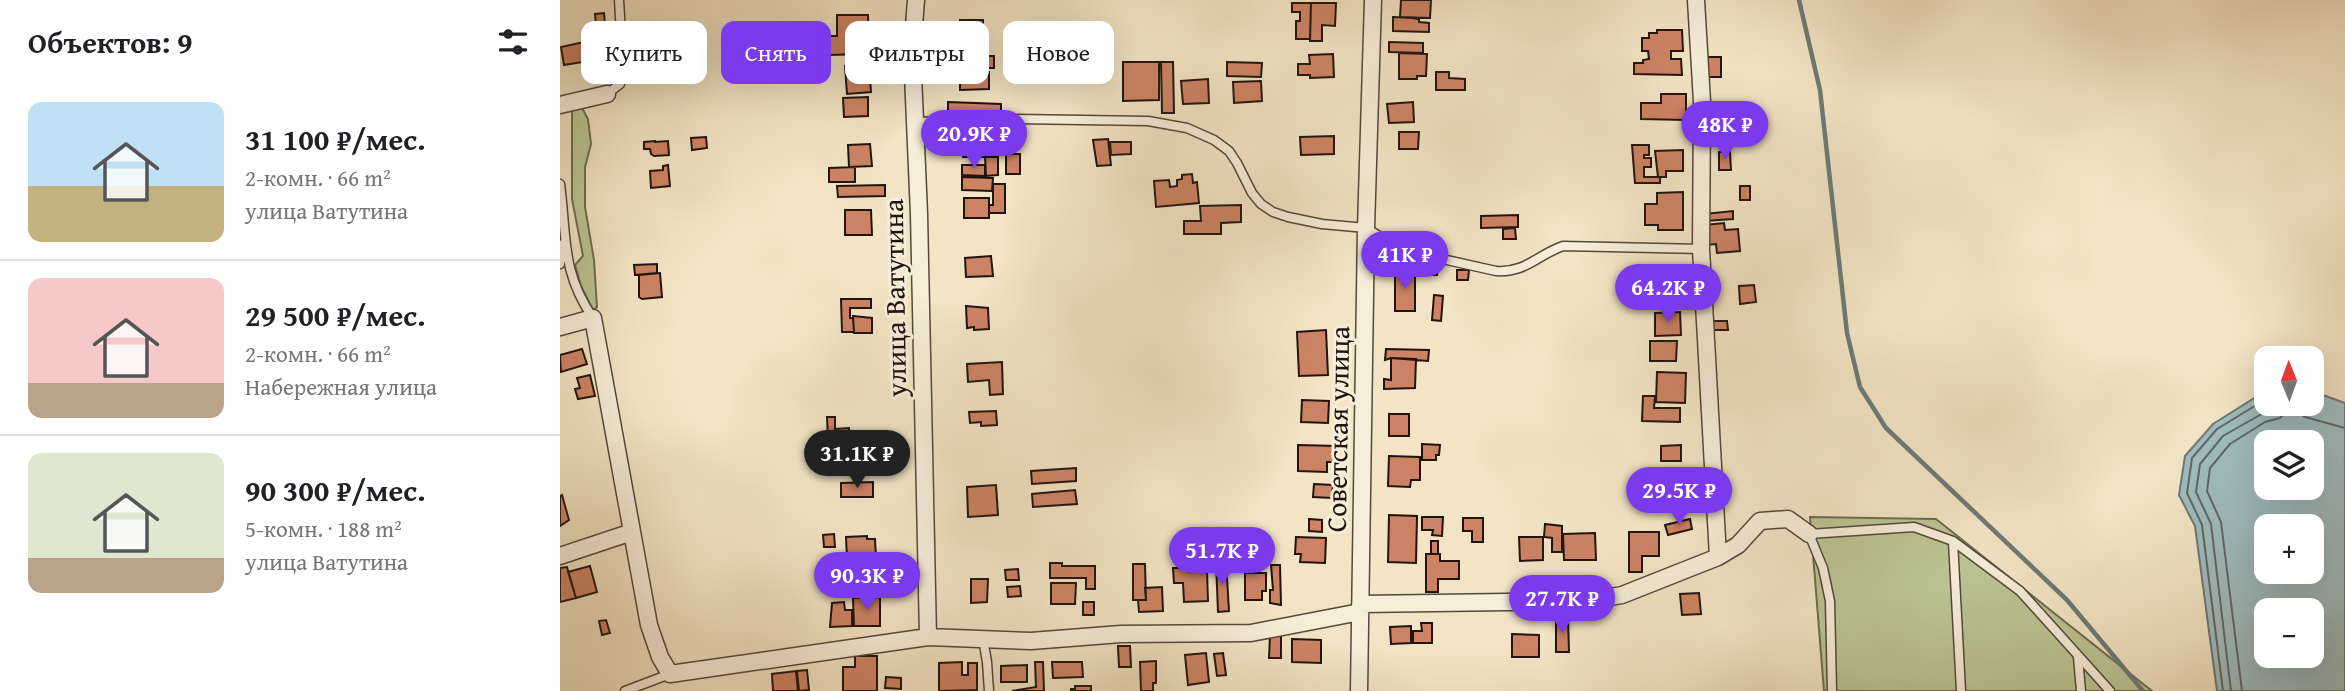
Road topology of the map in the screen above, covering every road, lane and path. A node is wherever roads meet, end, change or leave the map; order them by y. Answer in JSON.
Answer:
{"nodes":[{"id":1,"x":619,"y":0,"type":"edge"},
{"id":2,"x":916,"y":0,"type":"edge"},
{"id":3,"x":1373,"y":0,"type":"edge"},
{"id":4,"x":1696,"y":0,"type":"edge"},
{"id":5,"x":607,"y":94,"type":"joint"},
{"id":6,"x":560,"y":105,"type":"edge"},
{"id":7,"x":914,"y":122,"type":"junction"},
{"id":8,"x":560,"y":184,"type":"edge"},
{"id":9,"x":1366,"y":228,"type":"junction"},
{"id":10,"x":564,"y":234,"type":"junction"},
{"id":11,"x":1701,"y":250,"type":"junction"},
{"id":12,"x":560,"y":264,"type":"edge"},
{"id":13,"x":593,"y":318,"type":"junction"},
{"id":14,"x":560,"y":327,"type":"edge"},
{"id":15,"x":632,"y":532,"type":"junction"},
{"id":16,"x":1810,"y":534,"type":"junction"},
{"id":17,"x":1953,"y":541,"type":"junction"},
{"id":18,"x":560,"y":556,"type":"edge"},
{"id":19,"x":1718,"y":557,"type":"junction"},
{"id":20,"x":1360,"y":608,"type":"junction"},
{"id":21,"x":928,"y":637,"type":"junction"},
{"id":22,"x":983,"y":639,"type":"junction"},
{"id":23,"x":2078,"y":657,"type":"junction"},
{"id":24,"x":670,"y":674,"type":"junction"},
{"id":25,"x":625,"y":691,"type":"edge"},
{"id":26,"x":674,"y":691,"type":"edge"},
{"id":27,"x":989,"y":691,"type":"edge"},
{"id":28,"x":1359,"y":691,"type":"edge"},
{"id":29,"x":1832,"y":691,"type":"edge"},
{"id":30,"x":1961,"y":691,"type":"edge"},
{"id":31,"x":2081,"y":691,"type":"edge"},
{"id":32,"x":2110,"y":691,"type":"edge"}],
"edges":[{"from":1,"to":5,"type":"lane"},
{"from":2,"to":7,"type":"street","name":"улица Ватутина"},
{"from":3,"to":9,"type":"street","name":"Советская улица"},
{"from":4,"to":11,"type":"street"},
{"from":5,"to":6,"type":"street"},
{"from":7,"to":9,"type":"lane"},
{"from":7,"to":21,"type":"street","name":"улица Ватутина"},
{"from":8,"to":10,"type":"lane"},
{"from":9,"to":11,"type":"lane"},
{"from":9,"to":20,"type":"street","name":"Советская улица"},
{"from":10,"to":12,"type":"lane"},
{"from":10,"to":13,"type":"lane"},
{"from":11,"to":19,"type":"street"},
{"from":13,"to":14,"type":"street"},
{"from":13,"to":15,"type":"street"},
{"from":15,"to":18,"type":"street"},
{"from":15,"to":24,"type":"street"},
{"from":16,"to":17,"type":"lane"},
{"from":16,"to":19,"type":"street"},
{"from":16,"to":29,"type":"lane"},
{"from":17,"to":23,"type":"lane"},
{"from":17,"to":30,"type":"lane"},
{"from":19,"to":20,"type":"street"},
{"from":20,"to":22,"type":"street"},
{"from":20,"to":28,"type":"street","name":"Советская улица"},
{"from":21,"to":22,"type":"street"},
{"from":21,"to":24,"type":"street"},
{"from":22,"to":27,"type":"lane"},
{"from":23,"to":31,"type":"lane"},
{"from":23,"to":32,"type":"lane"},
{"from":24,"to":25,"type":"lane"},
{"from":24,"to":26,"type":"street"}]}
